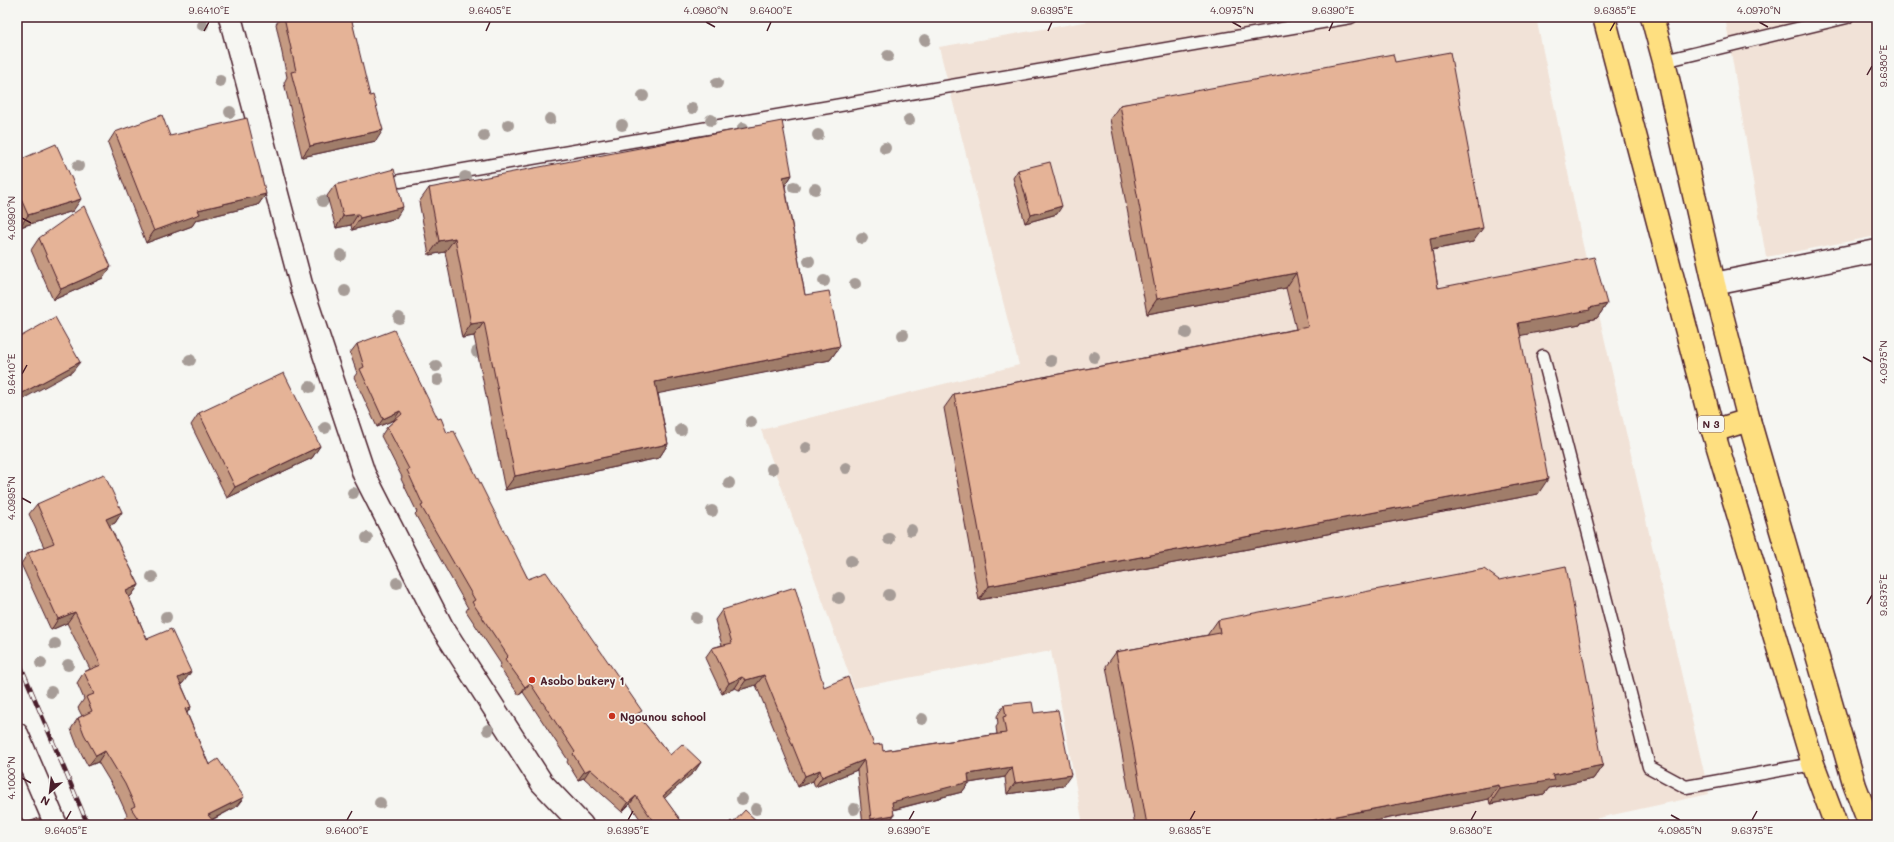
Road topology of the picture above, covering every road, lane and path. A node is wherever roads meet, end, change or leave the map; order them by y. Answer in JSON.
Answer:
{"nodes":[{"id":1,"x":230,"y":17,"type":"edge"},
{"id":2,"x":1351,"y":17,"type":"edge"},
{"id":3,"x":1604,"y":17,"type":"edge"},
{"id":4,"x":1652,"y":17,"type":"edge"},
{"id":5,"x":1846,"y":17,"type":"edge"},
{"id":6,"x":1664,"y":61,"type":"junction"},
{"id":7,"x":400,"y":180,"type":"dead end"},
{"id":8,"x":1877,"y":251,"type":"edge"},
{"id":9,"x":1714,"y":284,"type":"junction"},
{"id":10,"x":1543,"y":356,"type":"dead end"},
{"id":11,"x":1749,"y":420,"type":"junction"},
{"id":12,"x":1713,"y":431,"type":"junction"},
{"id":13,"x":17,"y":734,"type":"edge"},
{"id":14,"x":1813,"y":764,"type":"junction"},
{"id":15,"x":56,"y":825,"type":"edge"},
{"id":16,"x":582,"y":825,"type":"edge"},
{"id":17,"x":1836,"y":825,"type":"edge"},
{"id":18,"x":1870,"y":825,"type":"edge"}],
"edges":[{"from":1,"to":16,"type":"street"},
{"from":2,"to":7,"type":"lane"},
{"from":3,"to":12,"type":"highway","number":"N 3"},
{"from":4,"to":6,"type":"highway"},
{"from":5,"to":6,"type":"lane"},
{"from":6,"to":9,"type":"highway"},
{"from":8,"to":9,"type":"street"},
{"from":9,"to":11,"type":"highway"},
{"from":10,"to":14,"type":"lane"},
{"from":11,"to":12,"type":"highway"},
{"from":11,"to":18,"type":"highway"},
{"from":12,"to":14,"type":"highway","number":"N 3"},
{"from":13,"to":15,"type":"street"},
{"from":14,"to":17,"type":"highway","number":"N 3"}]}
